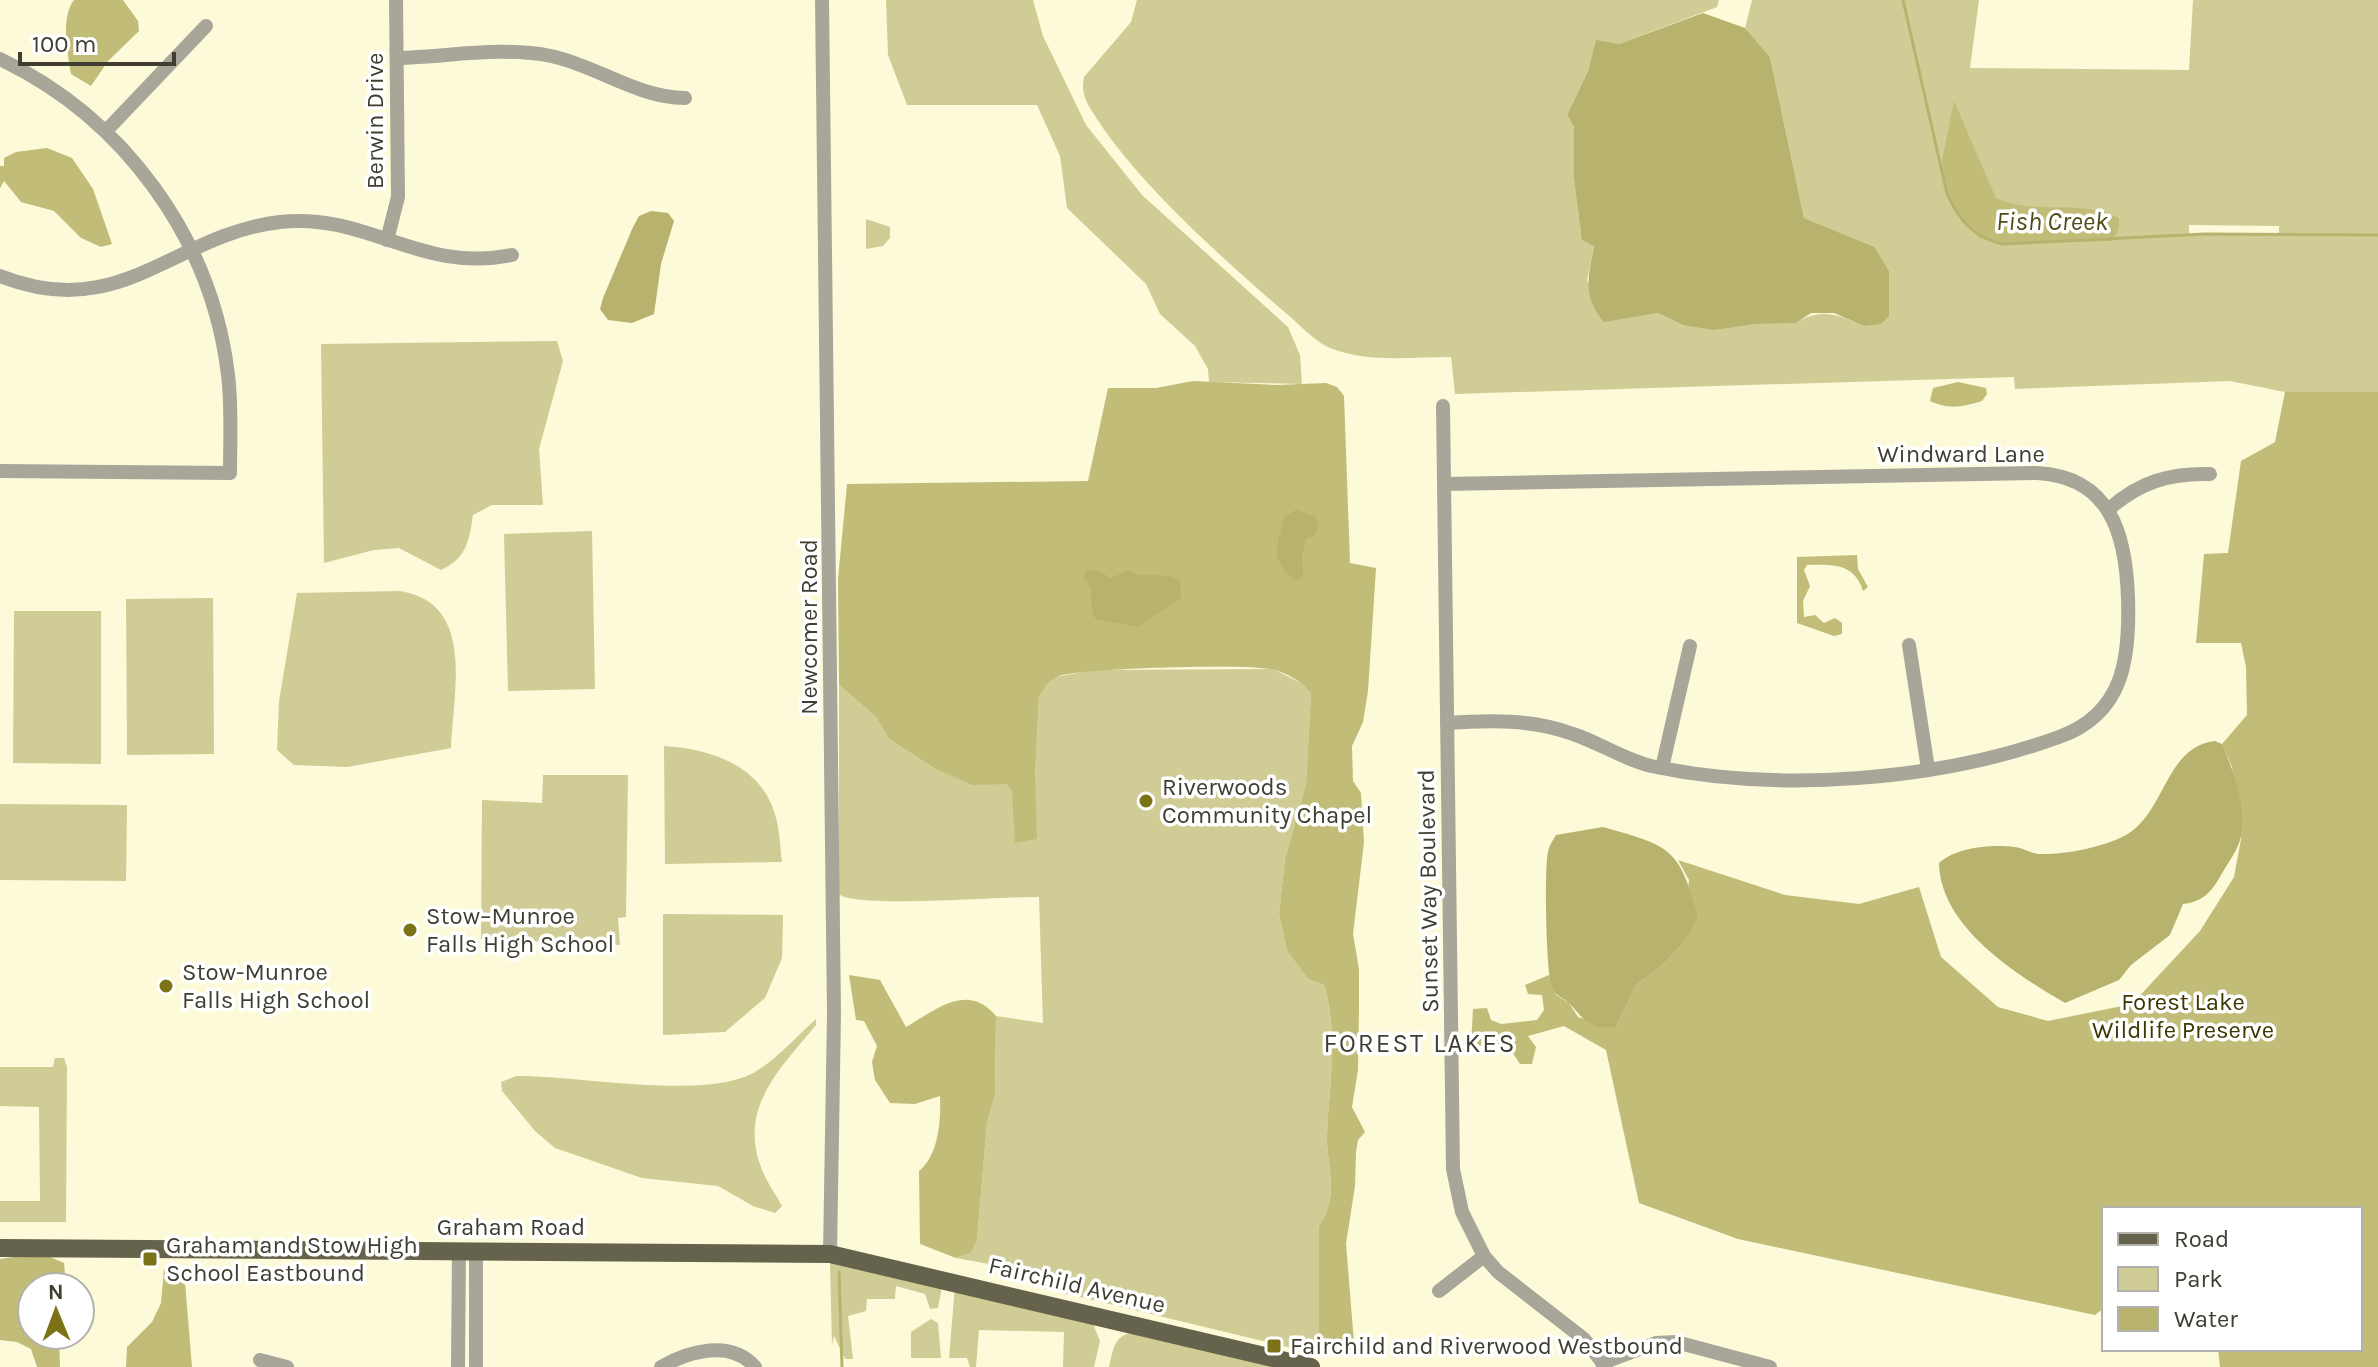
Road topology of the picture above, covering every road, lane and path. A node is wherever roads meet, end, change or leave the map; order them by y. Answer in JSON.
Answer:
{"nodes":[{"id":1,"x":396,"y":0,"type":"edge"},
{"id":2,"x":822,"y":0,"type":"edge"},
{"id":3,"x":206,"y":26,"type":"dead end"},
{"id":4,"x":397,"y":58,"type":"junction"},
{"id":5,"x":0,"y":59,"type":"edge"},
{"id":6,"x":685,"y":98,"type":"dead end"},
{"id":7,"x":106,"y":131,"type":"junction"},
{"id":8,"x":387,"y":240,"type":"junction"},
{"id":9,"x":193,"y":252,"type":"junction"},
{"id":10,"x":512,"y":255,"type":"dead end"},
{"id":11,"x":0,"y":276,"type":"edge"},
{"id":12,"x":1443,"y":406,"type":"dead end"},
{"id":13,"x":0,"y":471,"type":"edge"},
{"id":14,"x":2210,"y":474,"type":"dead end"},
{"id":15,"x":1444,"y":484,"type":"junction"},
{"id":16,"x":2109,"y":509,"type":"junction"},
{"id":17,"x":1909,"y":645,"type":"dead end"},
{"id":18,"x":1690,"y":646,"type":"dead end"},
{"id":19,"x":1447,"y":723,"type":"junction"},
{"id":20,"x":1662,"y":768,"type":"junction"},
{"id":21,"x":1928,"y":769,"type":"junction"},
{"id":22,"x":0,"y":1248,"type":"edge"},
{"id":23,"x":467,"y":1250,"type":"junction"},
{"id":24,"x":830,"y":1254,"type":"junction"},
{"id":25,"x":1484,"y":1256,"type":"junction"},
{"id":26,"x":1439,"y":1291,"type":"dead end"},
{"id":27,"x":459,"y":1316,"type":"junction"},
{"id":28,"x":476,"y":1316,"type":"junction"},
{"id":29,"x":260,"y":1360,"type":"dead end"},
{"id":30,"x":1603,"y":1366,"type":"edge"},
{"id":31,"x":287,"y":1367,"type":"edge"},
{"id":32,"x":458,"y":1367,"type":"edge"},
{"id":33,"x":476,"y":1367,"type":"edge"},
{"id":34,"x":661,"y":1367,"type":"edge"},
{"id":35,"x":755,"y":1367,"type":"edge"},
{"id":36,"x":1311,"y":1367,"type":"edge"},
{"id":37,"x":1770,"y":1367,"type":"edge"}],
"edges":[{"from":1,"to":4,"type":"street","name":"Berwin Drive"},
{"from":2,"to":24,"type":"street","name":"Newcomer Road"},
{"from":3,"to":7,"type":"street"},
{"from":4,"to":6,"type":"street"},
{"from":4,"to":8,"type":"street","name":"Berwin Drive"},
{"from":5,"to":7,"type":"street"},
{"from":7,"to":9,"type":"street"},
{"from":8,"to":9,"type":"street"},
{"from":8,"to":10,"type":"street"},
{"from":9,"to":11,"type":"street"},
{"from":9,"to":13,"type":"street"},
{"from":12,"to":15,"type":"street","name":"Sunset Way Boulevard"},
{"from":14,"to":16,"type":"street"},
{"from":15,"to":16,"type":"street","name":"Windward Lane"},
{"from":15,"to":19,"type":"street","name":"Sunset Way Boulevard"},
{"from":16,"to":21,"type":"street"},
{"from":17,"to":21,"type":"street"},
{"from":18,"to":20,"type":"street"},
{"from":19,"to":20,"type":"street"},
{"from":19,"to":25,"type":"street","name":"Sunset Way Boulevard"},
{"from":20,"to":21,"type":"street"},
{"from":22,"to":23,"type":"main road","name":"Graham Road"},
{"from":23,"to":24,"type":"main road","name":"Graham Road"},
{"from":23,"to":27,"type":"street"},
{"from":23,"to":28,"type":"street"},
{"from":24,"to":36,"type":"main road","name":"Fairchild Avenue"},
{"from":25,"to":26,"type":"street"},
{"from":25,"to":30,"type":"street","name":"Sunset Way Boulevard"},
{"from":27,"to":28,"type":"street"},
{"from":27,"to":32,"type":"street"},
{"from":28,"to":33,"type":"street"},
{"from":29,"to":31,"type":"street"},
{"from":30,"to":37,"type":"street"},
{"from":34,"to":35,"type":"street"}]}
